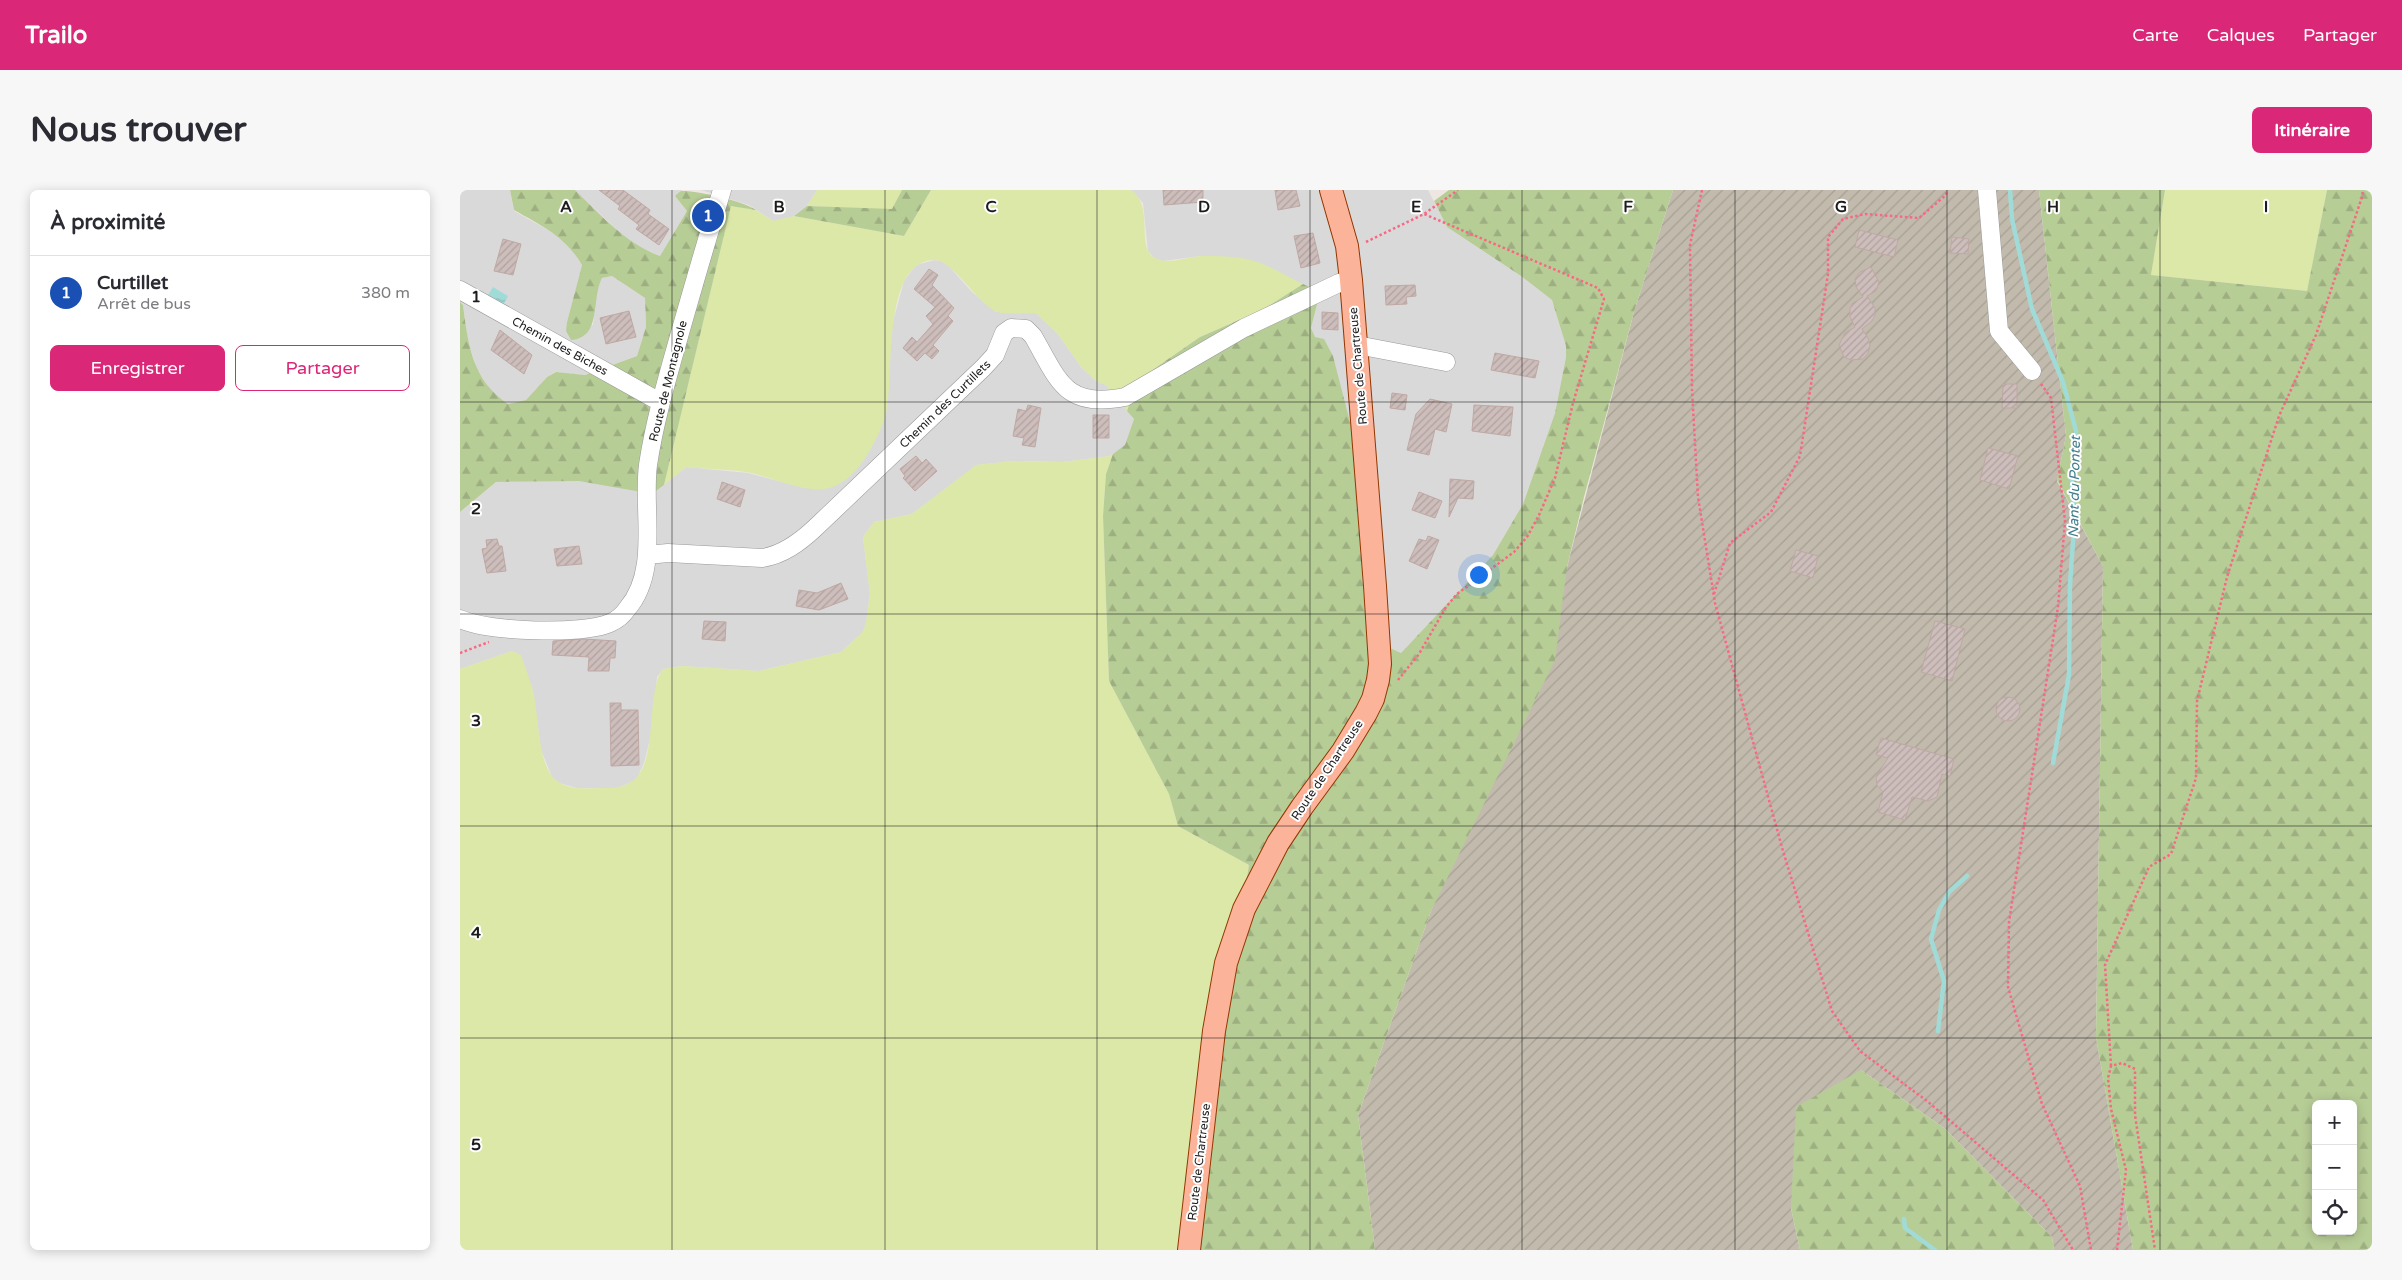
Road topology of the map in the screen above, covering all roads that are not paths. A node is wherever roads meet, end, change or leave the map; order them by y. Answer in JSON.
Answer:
{"nodes":[{"id":1,"x":722,"y":190,"type":"edge"},
{"id":2,"x":1331,"y":190,"type":"edge"},
{"id":3,"x":1987,"y":190,"type":"edge"},
{"id":4,"x":1351,"y":280,"type":"junction"},
{"id":5,"x":460,"y":290,"type":"edge"},
{"id":6,"x":1357,"y":345,"type":"junction"},
{"id":7,"x":1446,"y":362,"type":"dead end"},
{"id":8,"x":2032,"y":371,"type":"road end"},
{"id":9,"x":660,"y":402,"type":"junction"},
{"id":10,"x":647,"y":555,"type":"junction"},
{"id":11,"x":460,"y":620,"type":"edge"},
{"id":12,"x":1189,"y":1250,"type":"edge"}],
"edges":[{"from":1,"to":9,"type":"street","name":"Route de Montagnole"},
{"from":2,"to":4,"type":"main road","name":"Route de Chartreuse"},
{"from":3,"to":8,"type":"street"},
{"from":4,"to":6,"type":"main road","name":"Route de Chartreuse"},
{"from":4,"to":10,"type":"street","name":"Chemin des Curtillets"},
{"from":5,"to":9,"type":"street","name":"Chemin des Biches"},
{"from":6,"to":7,"type":"street"},
{"from":6,"to":12,"type":"main road","name":"Route de Chartreuse"},
{"from":9,"to":10,"type":"street","name":"Route de Montagnole"},
{"from":10,"to":11,"type":"street","name":"Route de Montagnole"}]}
